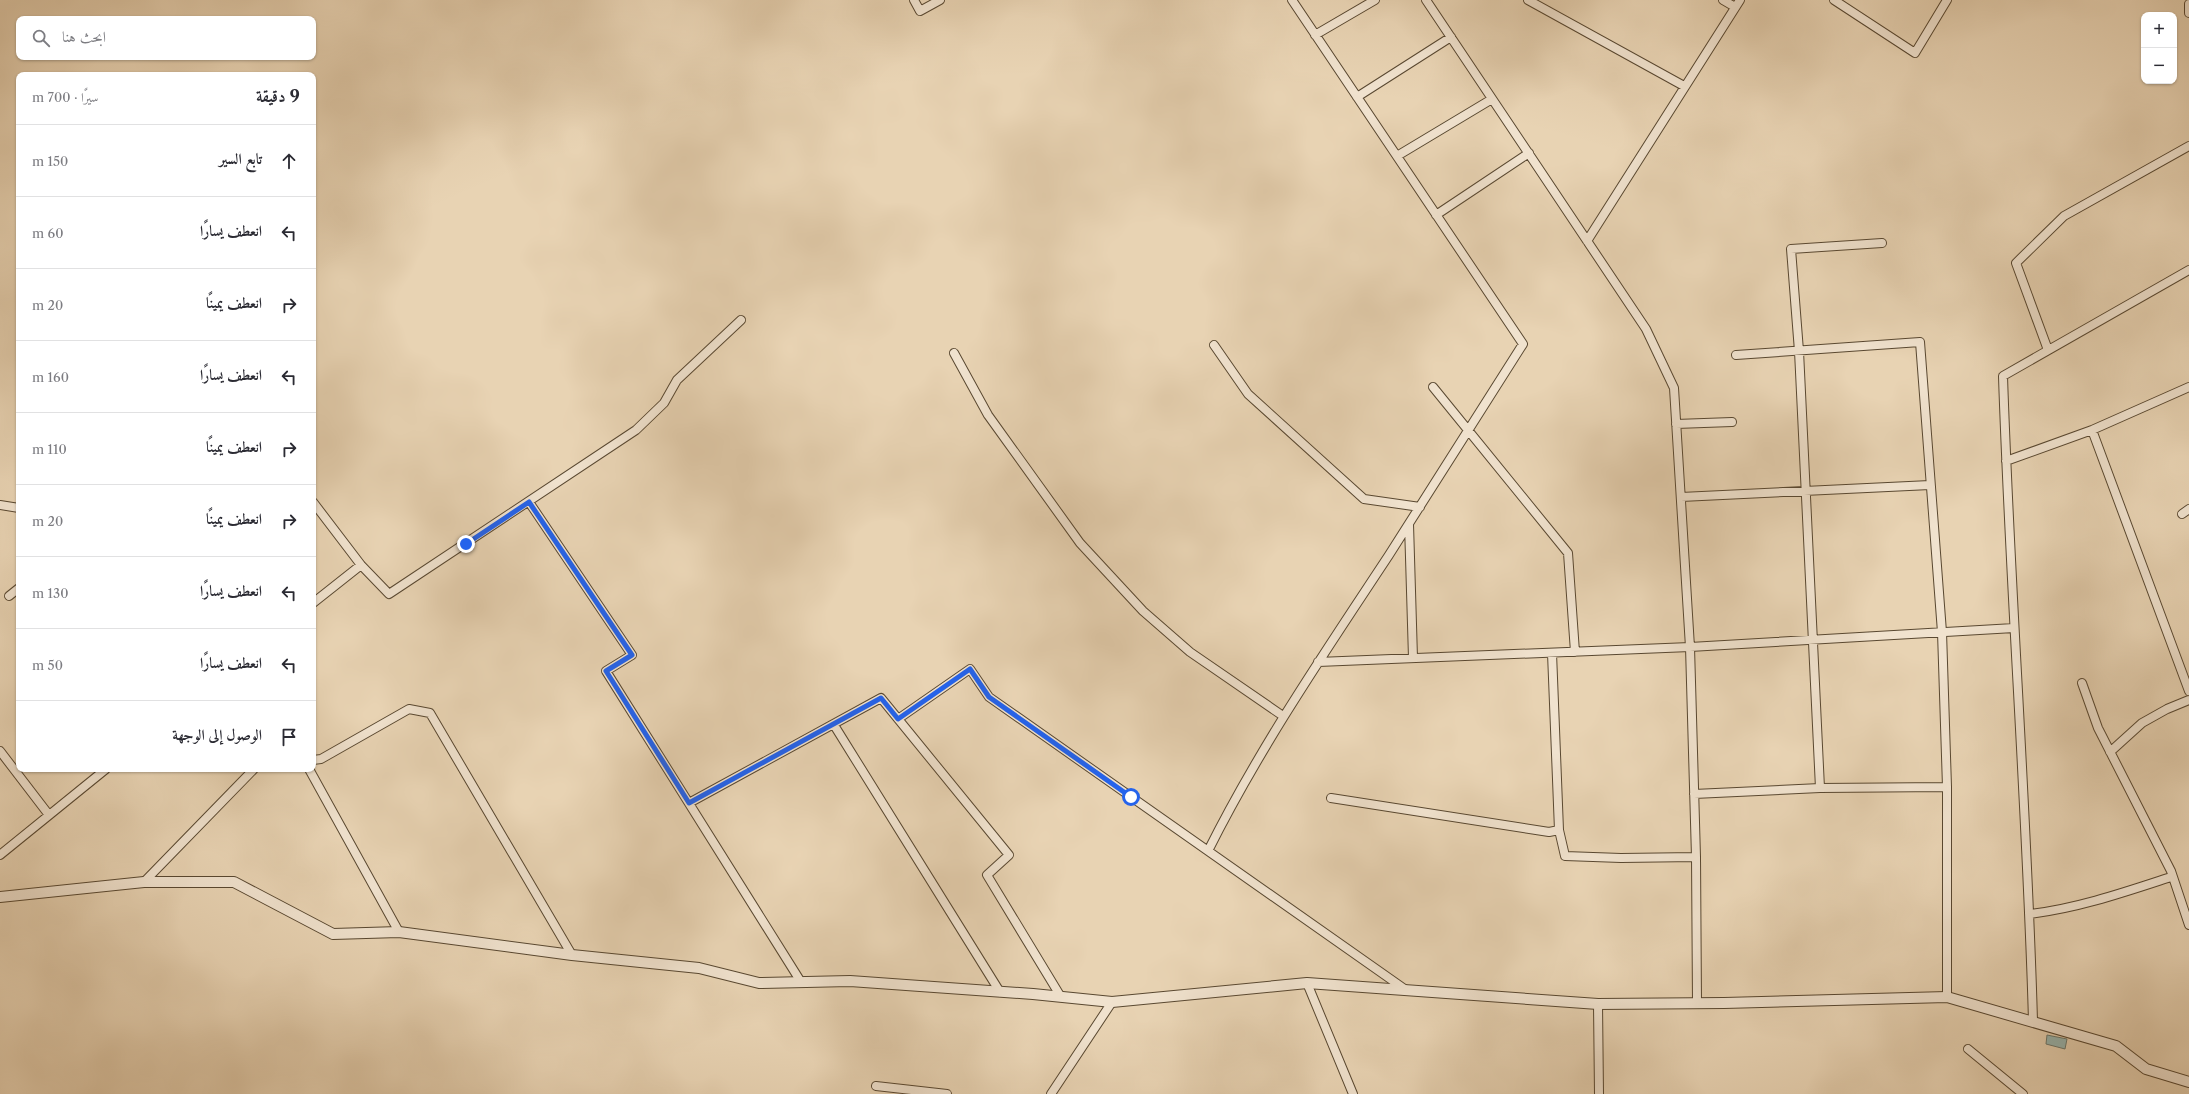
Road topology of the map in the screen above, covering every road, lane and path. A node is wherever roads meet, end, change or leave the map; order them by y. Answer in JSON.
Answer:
{"nodes":[{"id":1,"x":914,"y":0,"type":"edge"},
{"id":2,"x":940,"y":0,"type":"edge"},
{"id":3,"x":1292,"y":0,"type":"edge"},
{"id":4,"x":1375,"y":0,"type":"edge"},
{"id":5,"x":1426,"y":0,"type":"edge"},
{"id":6,"x":1528,"y":0,"type":"edge"},
{"id":7,"x":1723,"y":0,"type":"edge"},
{"id":8,"x":1834,"y":0,"type":"edge"},
{"id":9,"x":1947,"y":0,"type":"edge"},
{"id":10,"x":1738,"y":3,"type":"edge"},
{"id":11,"x":1315,"y":35,"type":"junction"},
{"id":12,"x":1451,"y":37,"type":"junction"},
{"id":13,"x":1684,"y":86,"type":"junction"},
{"id":14,"x":1357,"y":97,"type":"junction"},
{"id":15,"x":1492,"y":99,"type":"junction"},
{"id":16,"x":2189,"y":146,"type":"edge"},
{"id":17,"x":1529,"y":153,"type":"junction"},
{"id":18,"x":1397,"y":156,"type":"junction"},
{"id":19,"x":1436,"y":215,"type":"junction"},
{"id":20,"x":1587,"y":240,"type":"junction"},
{"id":21,"x":1882,"y":243,"type":"dead end"},
{"id":22,"x":2189,"y":270,"type":"edge"},
{"id":23,"x":741,"y":320,"type":"dead end"},
{"id":24,"x":1214,"y":345,"type":"dead end"},
{"id":25,"x":2048,"y":350,"type":"junction"},
{"id":26,"x":1799,"y":351,"type":"junction"},
{"id":27,"x":954,"y":353,"type":"dead end"},
{"id":28,"x":1736,"y":356,"type":"dead end"},
{"id":29,"x":1433,"y":387,"type":"dead end"},
{"id":30,"x":2189,"y":387,"type":"edge"},
{"id":31,"x":1732,"y":422,"type":"dead end"},
{"id":32,"x":1676,"y":424,"type":"junction"},
{"id":33,"x":1468,"y":430,"type":"junction"},
{"id":34,"x":2092,"y":430,"type":"junction"},
{"id":35,"x":2006,"y":461,"type":"junction"},
{"id":36,"x":1930,"y":485,"type":"junction"},
{"id":37,"x":1806,"y":491,"type":"junction"},
{"id":38,"x":1681,"y":497,"type":"junction"},
{"id":39,"x":529,"y":502,"type":"junction"},
{"id":40,"x":0,"y":505,"type":"edge"},
{"id":41,"x":316,"y":506,"type":"edge"},
{"id":42,"x":1420,"y":507,"type":"junction"},
{"id":43,"x":16,"y":508,"type":"edge"},
{"id":44,"x":1409,"y":524,"type":"junction"},
{"id":45,"x":361,"y":565,"type":"junction"},
{"id":46,"x":16,"y":590,"type":"edge"},
{"id":47,"x":9,"y":596,"type":"dead end"},
{"id":48,"x":316,"y":601,"type":"edge"},
{"id":49,"x":2014,"y":628,"type":"junction"},
{"id":50,"x":1942,"y":632,"type":"junction"},
{"id":51,"x":1814,"y":640,"type":"junction"},
{"id":52,"x":1690,"y":647,"type":"junction"},
{"id":53,"x":1575,"y":652,"type":"junction"},
{"id":54,"x":1552,"y":653,"type":"junction"},
{"id":55,"x":1413,"y":658,"type":"junction"},
{"id":56,"x":1318,"y":662,"type":"junction"},
{"id":57,"x":2082,"y":683,"type":"dead end"},
{"id":58,"x":2189,"y":691,"type":"edge"},
{"id":59,"x":2189,"y":700,"type":"edge"},
{"id":60,"x":1283,"y":716,"type":"junction"},
{"id":61,"x":898,"y":719,"type":"junction"},
{"id":62,"x":834,"y":726,"type":"junction"},
{"id":63,"x":0,"y":751,"type":"edge"},
{"id":64,"x":2110,"y":752,"type":"junction"},
{"id":65,"x":316,"y":760,"type":"edge"},
{"id":66,"x":16,"y":772,"type":"edge"},
{"id":67,"x":16,"y":772,"type":"edge"},
{"id":68,"x":102,"y":772,"type":"edge"},
{"id":69,"x":251,"y":772,"type":"edge"},
{"id":70,"x":311,"y":772,"type":"edge"},
{"id":71,"x":1947,"y":787,"type":"junction"},
{"id":72,"x":1820,"y":788,"type":"junction"},
{"id":73,"x":1694,"y":794,"type":"junction"},
{"id":74,"x":1331,"y":798,"type":"dead end"},
{"id":75,"x":689,"y":803,"type":"junction"},
{"id":76,"x":49,"y":815,"type":"junction"},
{"id":77,"x":1559,"y":830,"type":"junction"},
{"id":78,"x":1208,"y":851,"type":"junction"},
{"id":79,"x":0,"y":855,"type":"edge"},
{"id":80,"x":1696,"y":857,"type":"junction"},
{"id":81,"x":2172,"y":877,"type":"junction"},
{"id":82,"x":144,"y":882,"type":"junction"},
{"id":83,"x":0,"y":897,"type":"edge"},
{"id":84,"x":2030,"y":914,"type":"junction"},
{"id":85,"x":2189,"y":925,"type":"edge"},
{"id":86,"x":399,"y":932,"type":"junction"},
{"id":87,"x":572,"y":955,"type":"junction"},
{"id":88,"x":800,"y":982,"type":"junction"},
{"id":89,"x":1307,"y":983,"type":"junction"},
{"id":90,"x":1407,"y":990,"type":"junction"},
{"id":91,"x":1000,"y":992,"type":"junction"},
{"id":92,"x":1061,"y":997,"type":"junction"},
{"id":93,"x":1947,"y":997,"type":"junction"},
{"id":94,"x":1112,"y":1002,"type":"junction"},
{"id":95,"x":1697,"y":1003,"type":"junction"},
{"id":96,"x":1598,"y":1004,"type":"junction"},
{"id":97,"x":2033,"y":1021,"type":"junction"},
{"id":98,"x":1968,"y":1049,"type":"dead end"},
{"id":99,"x":2189,"y":1082,"type":"edge"},
{"id":100,"x":876,"y":1086,"type":"dead end"},
{"id":101,"x":947,"y":1094,"type":"edge"},
{"id":102,"x":1051,"y":1094,"type":"edge"},
{"id":103,"x":1353,"y":1094,"type":"edge"},
{"id":104,"x":1599,"y":1094,"type":"edge"},
{"id":105,"x":2023,"y":1094,"type":"edge"}],
"edges":[{"from":1,"to":2,"type":"street"},
{"from":3,"to":11,"type":"street"},
{"from":4,"to":11,"type":"street"},
{"from":5,"to":12,"type":"street"},
{"from":6,"to":13,"type":"street"},
{"from":7,"to":10,"type":"street"},
{"from":8,"to":9,"type":"street"},
{"from":10,"to":13,"type":"street"},
{"from":11,"to":14,"type":"street"},
{"from":12,"to":14,"type":"street"},
{"from":12,"to":15,"type":"street"},
{"from":13,"to":20,"type":"street"},
{"from":14,"to":18,"type":"street"},
{"from":15,"to":17,"type":"street"},
{"from":15,"to":18,"type":"street"},
{"from":16,"to":25,"type":"street"},
{"from":17,"to":19,"type":"street"},
{"from":17,"to":20,"type":"street"},
{"from":18,"to":19,"type":"street"},
{"from":19,"to":33,"type":"street"},
{"from":20,"to":32,"type":"street"},
{"from":21,"to":26,"type":"street"},
{"from":22,"to":25,"type":"street"},
{"from":23,"to":39,"type":"street"},
{"from":24,"to":42,"type":"street"},
{"from":25,"to":35,"type":"street"},
{"from":26,"to":28,"type":"street"},
{"from":26,"to":36,"type":"street"},
{"from":26,"to":37,"type":"street"},
{"from":27,"to":60,"type":"street"},
{"from":29,"to":33,"type":"street"},
{"from":30,"to":34,"type":"street"},
{"from":31,"to":32,"type":"street"},
{"from":32,"to":38,"type":"street"},
{"from":33,"to":42,"type":"street"},
{"from":33,"to":53,"type":"street"},
{"from":34,"to":35,"type":"street"},
{"from":34,"to":58,"type":"street"},
{"from":35,"to":49,"type":"street"},
{"from":36,"to":37,"type":"street"},
{"from":36,"to":50,"type":"street"},
{"from":37,"to":38,"type":"street"},
{"from":37,"to":51,"type":"street"},
{"from":38,"to":52,"type":"street"},
{"from":39,"to":45,"type":"street"},
{"from":39,"to":75,"type":"street"},
{"from":40,"to":43,"type":"street"},
{"from":41,"to":45,"type":"street"},
{"from":42,"to":44,"type":"street"},
{"from":44,"to":55,"type":"street"},
{"from":44,"to":56,"type":"street"},
{"from":45,"to":48,"type":"street"},
{"from":46,"to":47,"type":"street"},
{"from":49,"to":50,"type":"street"},
{"from":49,"to":84,"type":"street"},
{"from":50,"to":51,"type":"street"},
{"from":50,"to":71,"type":"street"},
{"from":51,"to":52,"type":"street"},
{"from":51,"to":72,"type":"street"},
{"from":52,"to":53,"type":"street"},
{"from":52,"to":73,"type":"street"},
{"from":53,"to":54,"type":"street"},
{"from":54,"to":55,"type":"street"},
{"from":54,"to":77,"type":"street"},
{"from":55,"to":56,"type":"street"},
{"from":56,"to":60,"type":"street"},
{"from":57,"to":64,"type":"street"},
{"from":59,"to":64,"type":"street"},
{"from":60,"to":78,"type":"street"},
{"from":61,"to":62,"type":"street"},
{"from":61,"to":78,"type":"street"},
{"from":61,"to":92,"type":"street"},
{"from":62,"to":75,"type":"street"},
{"from":62,"to":91,"type":"street"},
{"from":63,"to":66,"type":"street"},
{"from":64,"to":81,"type":"street"},
{"from":65,"to":87,"type":"street"},
{"from":67,"to":76,"type":"street"},
{"from":68,"to":76,"type":"street"},
{"from":69,"to":82,"type":"street"},
{"from":70,"to":86,"type":"street"},
{"from":71,"to":72,"type":"street"},
{"from":71,"to":93,"type":"street"},
{"from":72,"to":73,"type":"street"},
{"from":73,"to":80,"type":"street"},
{"from":74,"to":77,"type":"street"},
{"from":75,"to":88,"type":"street"},
{"from":76,"to":79,"type":"street"},
{"from":77,"to":80,"type":"street"},
{"from":78,"to":90,"type":"street"},
{"from":80,"to":95,"type":"street"},
{"from":81,"to":84,"type":"street"},
{"from":81,"to":85,"type":"street"},
{"from":82,"to":83,"type":"street"},
{"from":82,"to":86,"type":"street"},
{"from":84,"to":97,"type":"street"},
{"from":86,"to":87,"type":"street"},
{"from":87,"to":88,"type":"street"},
{"from":88,"to":91,"type":"street"},
{"from":89,"to":90,"type":"street"},
{"from":89,"to":94,"type":"street"},
{"from":89,"to":103,"type":"street"},
{"from":90,"to":96,"type":"street"},
{"from":91,"to":92,"type":"street"},
{"from":92,"to":94,"type":"street"},
{"from":93,"to":95,"type":"street"},
{"from":93,"to":97,"type":"street"},
{"from":94,"to":102,"type":"street"},
{"from":95,"to":96,"type":"street"},
{"from":96,"to":104,"type":"street"},
{"from":97,"to":99,"type":"street"},
{"from":98,"to":105,"type":"street"},
{"from":100,"to":101,"type":"street"}]}
